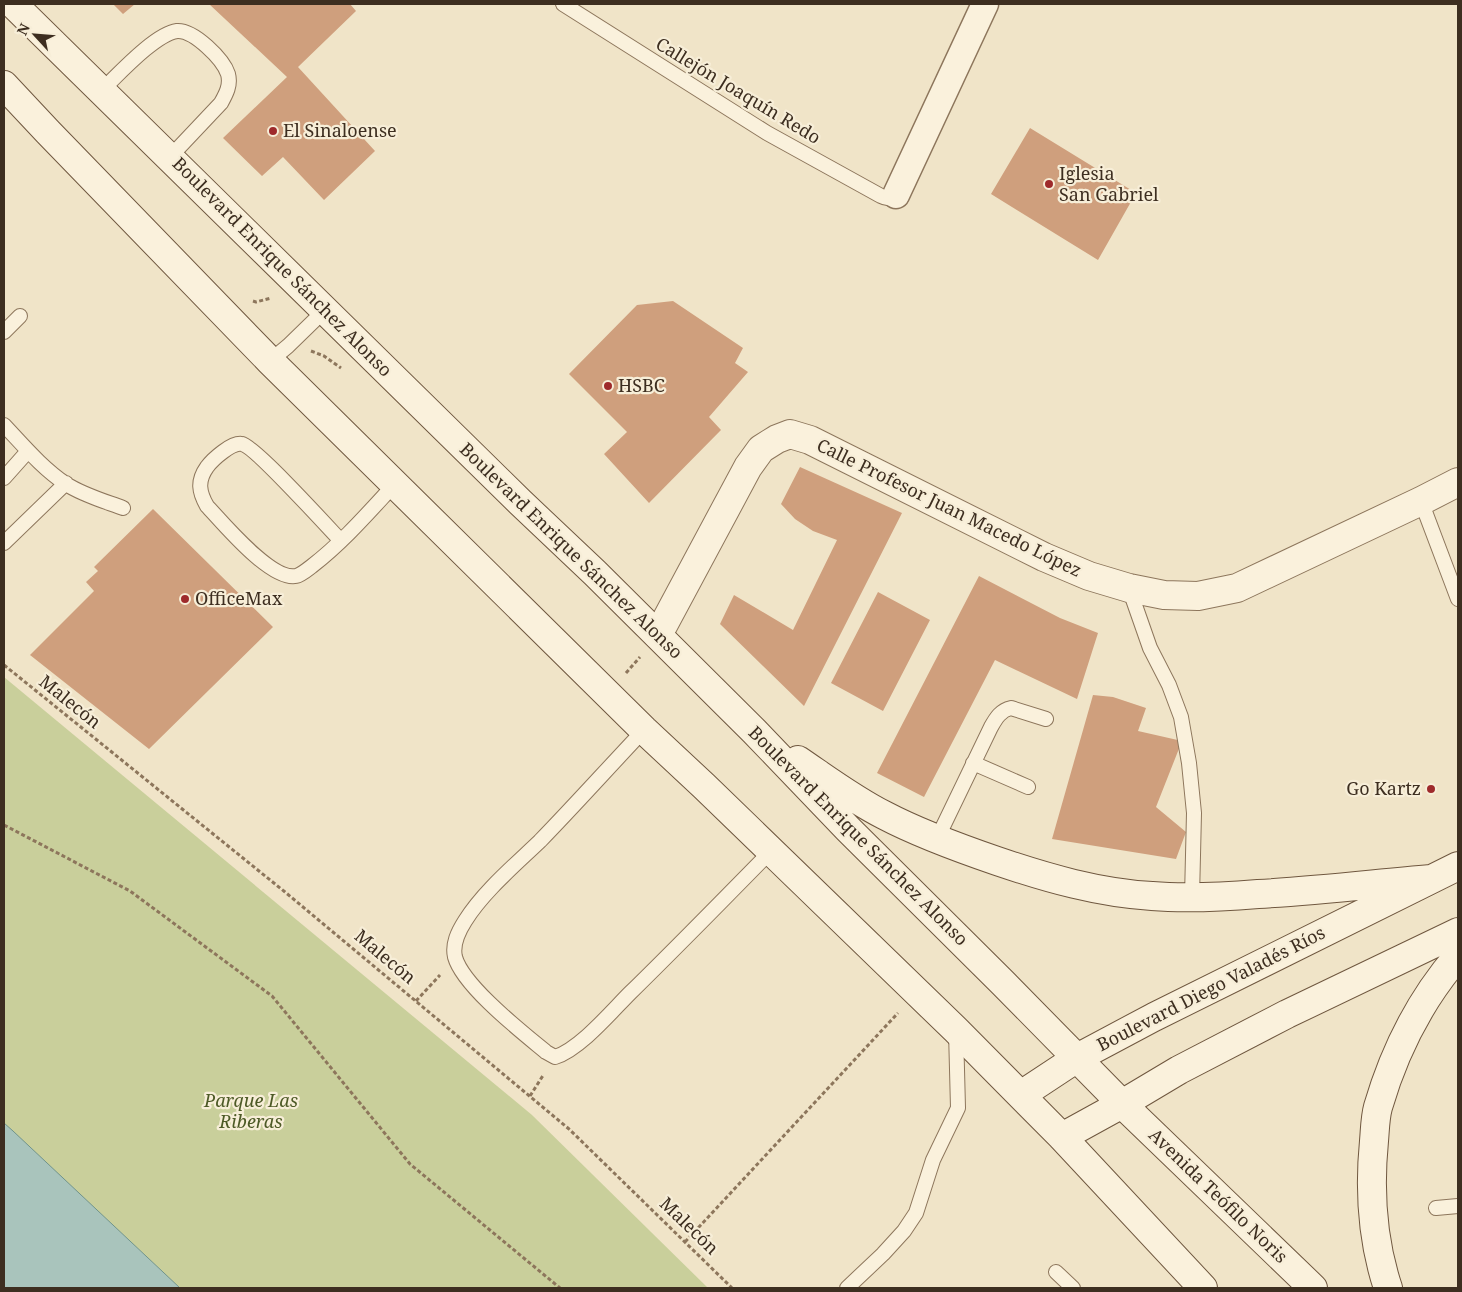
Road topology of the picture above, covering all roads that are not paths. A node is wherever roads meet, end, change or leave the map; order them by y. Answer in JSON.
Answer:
{"nodes":[{"id":1,"x":13,"y":4,"type":"edge"},
{"id":2,"x":563,"y":4,"type":"edge"},
{"id":3,"x":985,"y":4,"type":"edge"},
{"id":4,"x":4,"y":85,"type":"edge"},
{"id":5,"x":102,"y":90,"type":"junction"},
{"id":6,"x":170,"y":157,"type":"junction"},
{"id":7,"x":896,"y":195,"type":"joint"},
{"id":8,"x":325,"y":310,"type":"junction"},
{"id":9,"x":20,"y":316,"type":"dead end"},
{"id":10,"x":4,"y":332,"type":"edge"},
{"id":11,"x":270,"y":361,"type":"junction"},
{"id":12,"x":4,"y":425,"type":"edge"},
{"id":13,"x":28,"y":451,"type":"junction"},
{"id":14,"x":4,"y":478,"type":"edge"},
{"id":15,"x":1458,"y":482,"type":"edge"},
{"id":16,"x":66,"y":484,"type":"junction"},
{"id":17,"x":394,"y":484,"type":"junction"},
{"id":18,"x":1421,"y":501,"type":"junction"},
{"id":19,"x":123,"y":508,"type":"dead end"},
{"id":20,"x":341,"y":541,"type":"junction"},
{"id":21,"x":4,"y":544,"type":"edge"},
{"id":22,"x":1129,"y":588,"type":"junction"},
{"id":23,"x":1457,"y":592,"type":"edge"},
{"id":24,"x":658,"y":635,"type":"junction"},
{"id":25,"x":1046,"y":720,"type":"dead end"},
{"id":26,"x":644,"y":730,"type":"junction"},
{"id":27,"x":754,"y":731,"type":"junction"},
{"id":28,"x":974,"y":763,"type":"junction"},
{"id":29,"x":1028,"y":787,"type":"dead end"},
{"id":30,"x":936,"y":839,"type":"junction"},
{"id":31,"x":771,"y":851,"type":"junction"},
{"id":32,"x":1458,"y":866,"type":"edge"},
{"id":33,"x":1431,"y":879,"type":"junction"},
{"id":34,"x":1192,"y":897,"type":"junction"},
{"id":35,"x":1458,"y":932,"type":"edge"},
{"id":36,"x":1458,"y":956,"type":"edge"},
{"id":37,"x":956,"y":1030,"type":"junction"},
{"id":38,"x":1077,"y":1058,"type":"junction"},
{"id":39,"x":1021,"y":1095,"type":"junction"},
{"id":40,"x":1122,"y":1104,"type":"junction"},
{"id":41,"x":1062,"y":1137,"type":"junction"},
{"id":42,"x":1458,"y":1206,"type":"edge"},
{"id":43,"x":1436,"y":1208,"type":"dead end"},
{"id":44,"x":1056,"y":1272,"type":"dead end"},
{"id":45,"x":847,"y":1288,"type":"edge"},
{"id":46,"x":1073,"y":1288,"type":"edge"},
{"id":47,"x":1203,"y":1288,"type":"edge"},
{"id":48,"x":1313,"y":1288,"type":"edge"},
{"id":49,"x":1388,"y":1288,"type":"edge"}],
"edges":[{"from":1,"to":5,"type":"main road","name":"Boulevard Enrique Sánchez Alonso"},
{"from":2,"to":7,"type":"lane","name":"Callejón Joaquín Redo"},
{"from":3,"to":7,"type":"street"},
{"from":4,"to":11,"type":"main road"},
{"from":5,"to":6,"type":"main road","name":"Boulevard Enrique Sánchez Alonso"},
{"from":5,"to":6,"type":"lane"},
{"from":6,"to":8,"type":"main road","name":"Boulevard Enrique Sánchez Alonso"},
{"from":8,"to":11,"type":"lane"},
{"from":8,"to":24,"type":"main road","name":"Boulevard Enrique Sánchez Alonso"},
{"from":9,"to":10,"type":"lane"},
{"from":11,"to":17,"type":"main road"},
{"from":12,"to":13,"type":"lane"},
{"from":13,"to":14,"type":"lane"},
{"from":13,"to":16,"type":"lane"},
{"from":15,"to":18,"type":"main road","name":"Calle Profesor Juan Macedo López"},
{"from":16,"to":19,"type":"lane"},
{"from":16,"to":21,"type":"lane"},
{"from":17,"to":20,"type":"lane"},
{"from":17,"to":26,"type":"main road"},
{"from":18,"to":22,"type":"main road","name":"Calle Profesor Juan Macedo López"},
{"from":18,"to":23,"type":"lane"},
{"from":20,"to":20,"type":"lane"},
{"from":22,"to":24,"type":"main road","name":"Calle Profesor Juan Macedo López"},
{"from":22,"to":34,"type":"lane"},
{"from":24,"to":27,"type":"main road","name":"Boulevard Enrique Sánchez Alonso"},
{"from":25,"to":28,"type":"lane"},
{"from":26,"to":31,"type":"main road"},
{"from":26,"to":31,"type":"lane"},
{"from":27,"to":30,"type":"main road"},
{"from":27,"to":38,"type":"main road","name":"Boulevard Enrique Sánchez Alonso"},
{"from":28,"to":29,"type":"lane"},
{"from":28,"to":30,"type":"lane"},
{"from":30,"to":34,"type":"main road"},
{"from":31,"to":37,"type":"main road"},
{"from":32,"to":33,"type":"main road","name":"Boulevard Diego Valadés Ríos"},
{"from":33,"to":34,"type":"main road"},
{"from":33,"to":38,"type":"main road","name":"Boulevard Diego Valadés Ríos"},
{"from":35,"to":40,"type":"main road"},
{"from":36,"to":49,"type":"main road"},
{"from":37,"to":39,"type":"main road"},
{"from":37,"to":45,"type":"lane"},
{"from":38,"to":39,"type":"main road","name":"Boulevard Diego Valadés Ríos"},
{"from":38,"to":40,"type":"main road","name":"Boulevard Enrique Sánchez Alonso"},
{"from":39,"to":41,"type":"main road"},
{"from":40,"to":41,"type":"main road"},
{"from":40,"to":48,"type":"main road","name":"Avenida Teófilo Noris"},
{"from":41,"to":47,"type":"main road"},
{"from":42,"to":43,"type":"lane"},
{"from":44,"to":46,"type":"lane"}]}
